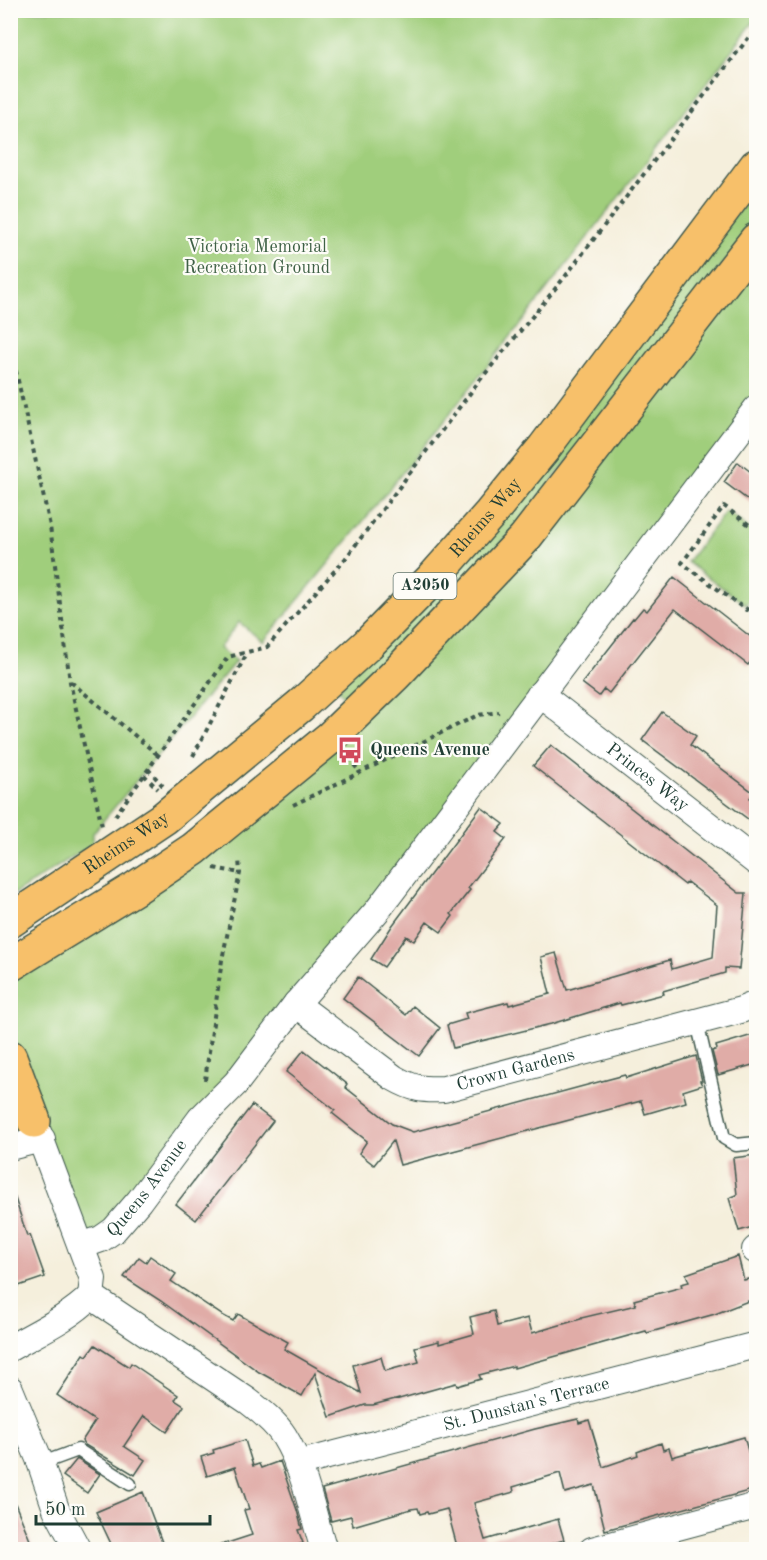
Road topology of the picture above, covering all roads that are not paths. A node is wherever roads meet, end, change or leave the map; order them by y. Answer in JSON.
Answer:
{"nodes":[{"id":1,"x":756,"y":166,"type":"edge"},
{"id":2,"x":756,"y":240,"type":"edge"},
{"id":3,"x":756,"y":409,"type":"edge"},
{"id":4,"x":535,"y":701,"type":"junction"},
{"id":5,"x":756,"y":862,"type":"edge"},
{"id":6,"x":10,"y":921,"type":"edge"},
{"id":7,"x":14,"y":969,"type":"edge"},
{"id":8,"x":296,"y":1004,"type":"junction"},
{"id":9,"x":756,"y":1004,"type":"edge"},
{"id":10,"x":697,"y":1022,"type":"junction"},
{"id":11,"x":10,"y":1057,"type":"edge"},
{"id":12,"x":38,"y":1130,"type":"junction"},
{"id":13,"x":756,"y":1143,"type":"edge"},
{"id":14,"x":10,"y":1147,"type":"edge"},
{"id":15,"x":81,"y":1246,"type":"junction"},
{"id":16,"x":91,"y":1296,"type":"junction"},
{"id":17,"x":756,"y":1345,"type":"edge"},
{"id":18,"x":10,"y":1348,"type":"edge"},
{"id":19,"x":10,"y":1389,"type":"edge"},
{"id":20,"x":40,"y":1464,"type":"junction"},
{"id":21,"x":297,"y":1464,"type":"junction"},
{"id":22,"x":130,"y":1484,"type":"dead end"},
{"id":23,"x":756,"y":1506,"type":"edge"},
{"id":24,"x":674,"y":1539,"type":"edge"},
{"id":25,"x":78,"y":1550,"type":"edge"},
{"id":26,"x":324,"y":1550,"type":"edge"},
{"id":27,"x":592,"y":1550,"type":"edge"}],
"edges":[{"from":1,"to":6,"type":"main road","name":"Rheims Way","number":"A2050"},
{"from":2,"to":7,"type":"main road","number":"A2050"},
{"from":3,"to":4,"type":"street","name":"Queens Avenue"},
{"from":4,"to":5,"type":"street","name":"Princes Way"},
{"from":4,"to":8,"type":"street","name":"Queens Avenue"},
{"from":8,"to":10,"type":"street","name":"Crown Gardens"},
{"from":8,"to":15,"type":"street","name":"Queens Avenue"},
{"from":9,"to":10,"type":"street","name":"Crown Gardens"},
{"from":10,"to":13,"type":"lane"},
{"from":11,"to":12,"type":"main road"},
{"from":12,"to":14,"type":"street"},
{"from":12,"to":15,"type":"street","name":"Queens Avenue"},
{"from":15,"to":16,"type":"street","name":"Queens Avenue"},
{"from":16,"to":18,"type":"street"},
{"from":16,"to":21,"type":"street"},
{"from":17,"to":21,"type":"street","name":"St. Dunstan's Terrace"},
{"from":19,"to":20,"type":"street"},
{"from":20,"to":22,"type":"lane"},
{"from":20,"to":25,"type":"street"},
{"from":21,"to":26,"type":"street"},
{"from":23,"to":24,"type":"street"},
{"from":24,"to":27,"type":"street"}]}
